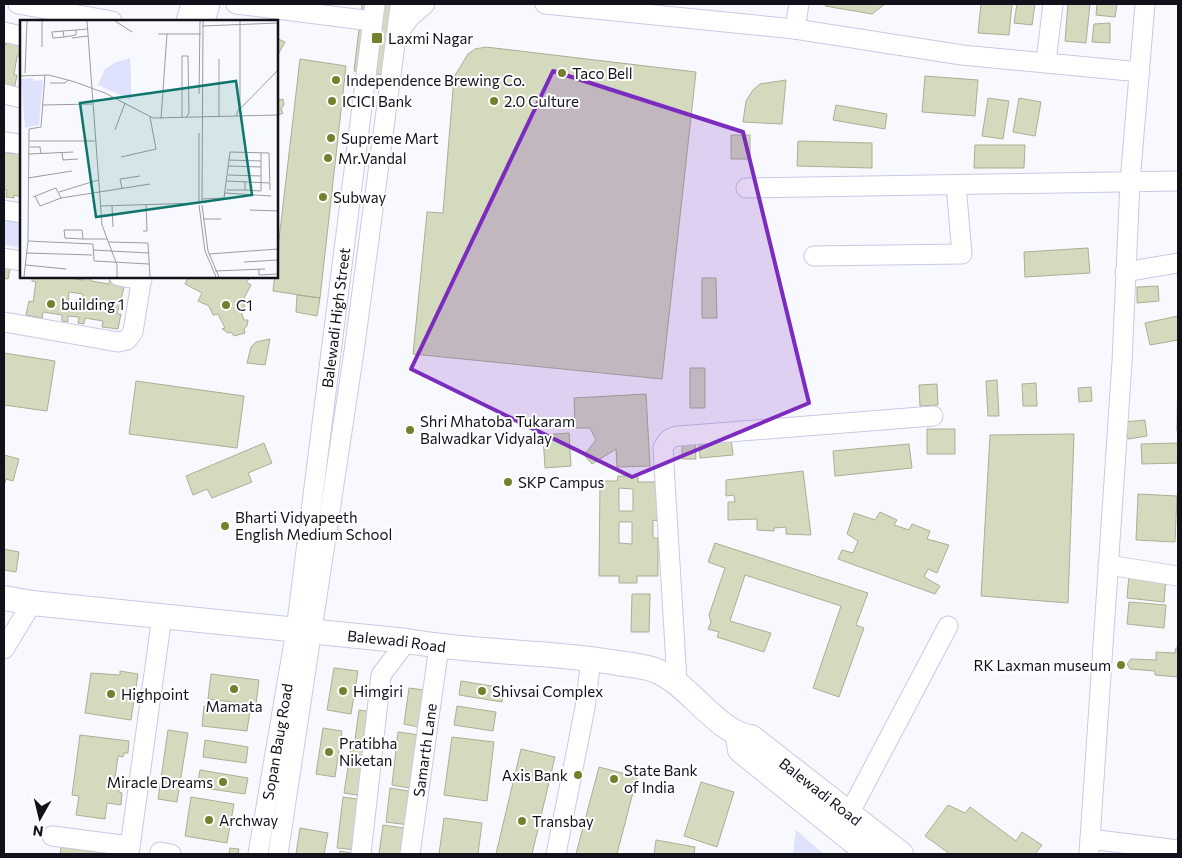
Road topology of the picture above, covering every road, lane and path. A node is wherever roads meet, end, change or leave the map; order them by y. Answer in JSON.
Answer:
{"nodes":[{"id":1,"x":18,"y":4,"type":"edge"},
{"id":2,"x":191,"y":4,"type":"edge"},
{"id":3,"x":210,"y":4,"type":"edge"},
{"id":4,"x":236,"y":4,"type":"edge"},
{"id":5,"x":333,"y":4,"type":"edge"},
{"id":6,"x":425,"y":4,"type":"edge"},
{"id":7,"x":545,"y":4,"type":"edge"},
{"id":8,"x":799,"y":4,"type":"edge"},
{"id":9,"x":1053,"y":4,"type":"edge"},
{"id":10,"x":1145,"y":4,"type":"edge"},
{"id":11,"x":402,"y":5,"type":"edge"},
{"id":12,"x":374,"y":9,"type":"edge"},
{"id":13,"x":106,"y":20,"type":"edge"},
{"id":14,"x":186,"y":20,"type":"edge"},
{"id":15,"x":205,"y":20,"type":"edge"},
{"id":16,"x":795,"y":29,"type":"junction"},
{"id":17,"x":4,"y":32,"type":"edge"},
{"id":18,"x":20,"y":36,"type":"edge"},
{"id":19,"x":394,"y":41,"type":"junction"},
{"id":20,"x":1046,"y":61,"type":"junction"},
{"id":21,"x":1140,"y":72,"type":"junction"},
{"id":22,"x":4,"y":94,"type":"edge"},
{"id":23,"x":20,"y":98,"type":"edge"},
{"id":24,"x":4,"y":142,"type":"edge"},
{"id":25,"x":20,"y":144,"type":"edge"},
{"id":26,"x":1178,"y":180,"type":"edge"},
{"id":27,"x":1130,"y":182,"type":"junction"},
{"id":28,"x":956,"y":185,"type":"junction"},
{"id":29,"x":746,"y":188,"type":"dead end"},
{"id":30,"x":4,"y":210,"type":"edge"},
{"id":31,"x":20,"y":213,"type":"edge"},
{"id":32,"x":814,"y":256,"type":"dead end"},
{"id":33,"x":4,"y":258,"type":"edge"},
{"id":34,"x":20,"y":261,"type":"edge"},
{"id":35,"x":1178,"y":263,"type":"edge"},
{"id":36,"x":1126,"y":272,"type":"junction"},
{"id":37,"x":142,"y":278,"type":"edge"},
{"id":38,"x":4,"y":322,"type":"edge"},
{"id":39,"x":934,"y":416,"type":"dead end"},
{"id":40,"x":1108,"y":565,"type":"junction"},
{"id":41,"x":1178,"y":576,"type":"edge"},
{"id":42,"x":4,"y":598,"type":"edge"},
{"id":43,"x":32,"y":603,"type":"junction"},
{"id":44,"x":162,"y":616,"type":"junction"},
{"id":45,"x":948,"y":626,"type":"dead end"},
{"id":46,"x":304,"y":630,"type":"junction"},
{"id":47,"x":4,"y":637,"type":"edge"},
{"id":48,"x":407,"y":641,"type":"junction"},
{"id":49,"x":438,"y":646,"type":"junction"},
{"id":50,"x":591,"y":659,"type":"junction"},
{"id":51,"x":676,"y":681,"type":"junction"},
{"id":52,"x":738,"y":736,"type":"junction"},
{"id":53,"x":849,"y":814,"type":"junction"},
{"id":54,"x":52,"y":836,"type":"dead end"},
{"id":55,"x":1089,"y":847,"type":"edge"},
{"id":56,"x":129,"y":850,"type":"edge"},
{"id":57,"x":1178,"y":850,"type":"edge"},
{"id":58,"x":258,"y":854,"type":"edge"},
{"id":59,"x":278,"y":854,"type":"edge"},
{"id":60,"x":361,"y":854,"type":"edge"},
{"id":61,"x":410,"y":854,"type":"edge"},
{"id":62,"x":556,"y":854,"type":"edge"},
{"id":63,"x":869,"y":854,"type":"edge"},
{"id":64,"x":901,"y":854,"type":"edge"}],
"edges":[{"from":1,"to":13,"type":"street"},
{"from":2,"to":14,"type":"street"},
{"from":3,"to":15,"type":"street"},
{"from":4,"to":12,"type":"street"},
{"from":5,"to":12,"type":"street"},
{"from":6,"to":19,"type":"street"},
{"from":7,"to":16,"type":"street"},
{"from":8,"to":16,"type":"street"},
{"from":9,"to":20,"type":"street"},
{"from":10,"to":21,"type":"street"},
{"from":11,"to":12,"type":"street"},
{"from":11,"to":19,"type":"street","name":"Balewadi High Street"},
{"from":12,"to":46,"type":"street","name":"Balewadi High Street"},
{"from":16,"to":20,"type":"street"},
{"from":17,"to":18,"type":"street"},
{"from":19,"to":46,"type":"street","name":"Balewadi High Street"},
{"from":20,"to":21,"type":"street"},
{"from":21,"to":27,"type":"street"},
{"from":22,"to":23,"type":"street"},
{"from":24,"to":25,"type":"street"},
{"from":26,"to":27,"type":"street"},
{"from":27,"to":28,"type":"street"},
{"from":27,"to":36,"type":"street"},
{"from":28,"to":29,"type":"street"},
{"from":28,"to":32,"type":"street"},
{"from":30,"to":31,"type":"street"},
{"from":33,"to":34,"type":"street"},
{"from":35,"to":36,"type":"street"},
{"from":36,"to":40,"type":"street"},
{"from":37,"to":38,"type":"street"},
{"from":39,"to":51,"type":"street"},
{"from":40,"to":41,"type":"street"},
{"from":40,"to":55,"type":"street"},
{"from":42,"to":43,"type":"main road","name":"Balewadi Road"},
{"from":43,"to":44,"type":"main road","name":"Balewadi Road"},
{"from":43,"to":47,"type":"street"},
{"from":44,"to":46,"type":"main road","name":"Balewadi Road"},
{"from":44,"to":56,"type":"street"},
{"from":45,"to":53,"type":"street"},
{"from":46,"to":48,"type":"main road","name":"Balewadi Road"},
{"from":46,"to":58,"type":"street","name":"Sopan Baug Road"},
{"from":46,"to":59,"type":"street","name":"Sopan Baug Road"},
{"from":48,"to":49,"type":"main road","name":"Balewadi Road"},
{"from":48,"to":60,"type":"street"},
{"from":49,"to":50,"type":"main road","name":"Balewadi Road"},
{"from":49,"to":61,"type":"street","name":"Samarth Lane"},
{"from":50,"to":51,"type":"main road","name":"Balewadi Road"},
{"from":50,"to":62,"type":"street"},
{"from":51,"to":52,"type":"main road","name":"Balewadi Road"},
{"from":52,"to":53,"type":"main road","name":"Balewadi Road"},
{"from":52,"to":63,"type":"main road","name":"Balewadi Road"},
{"from":53,"to":64,"type":"main road","name":"Balewadi Road"},
{"from":54,"to":56,"type":"street"},
{"from":55,"to":57,"type":"street"}]}
